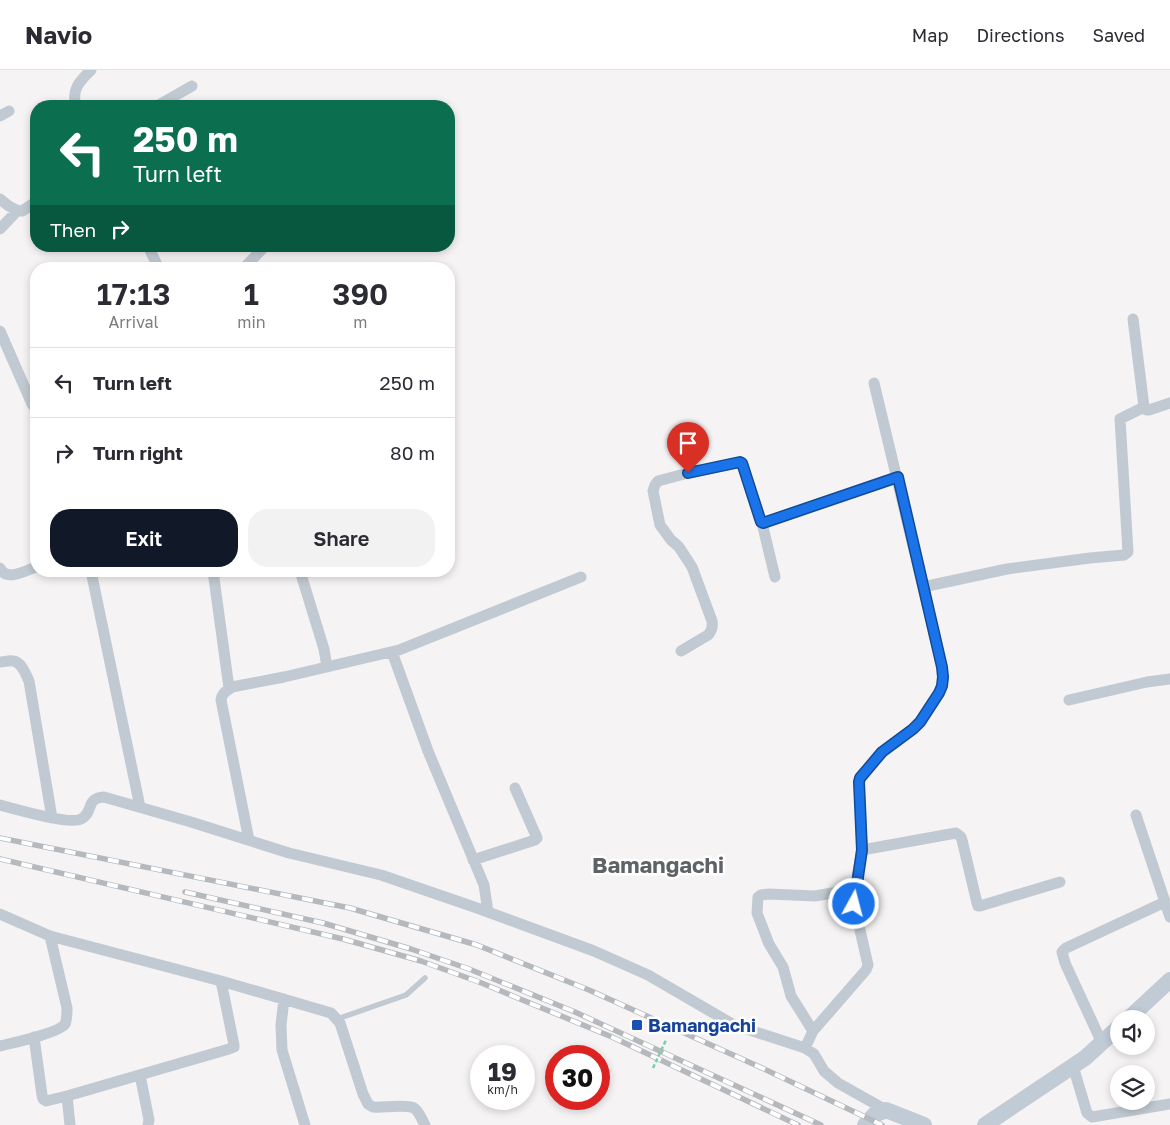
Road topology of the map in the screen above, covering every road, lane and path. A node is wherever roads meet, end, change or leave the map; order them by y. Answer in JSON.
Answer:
{"nodes":[{"id":1,"x":92,"y":70,"type":"edge"},
{"id":2,"x":192,"y":86,"type":"dead end"},
{"id":3,"x":75,"y":100,"type":"edge"},
{"id":4,"x":168,"y":100,"type":"edge"},
{"id":5,"x":0,"y":200,"type":"edge"},
{"id":6,"x":30,"y":206,"type":"edge"},
{"id":7,"x":17,"y":211,"type":"junction"},
{"id":8,"x":0,"y":229,"type":"edge"},
{"id":9,"x":259,"y":252,"type":"edge"},
{"id":10,"x":250,"y":262,"type":"edge"},
{"id":11,"x":1133,"y":319,"type":"dead end"},
{"id":12,"x":0,"y":331,"type":"edge"},
{"id":13,"x":874,"y":383,"type":"dead end"},
{"id":14,"x":30,"y":399,"type":"edge"},
{"id":15,"x":1170,"y":403,"type":"edge"},
{"id":16,"x":1144,"y":407,"type":"junction"},
{"id":17,"x":898,"y":477,"type":"junction"},
{"id":18,"x":762,"y":523,"type":"junction"},
{"id":19,"x":0,"y":568,"type":"edge"},
{"id":20,"x":30,"y":569,"type":"edge"},
{"id":21,"x":92,"y":577,"type":"edge"},
{"id":22,"x":214,"y":577,"type":"edge"},
{"id":23,"x":302,"y":577,"type":"edge"},
{"id":24,"x":581,"y":577,"type":"dead end"},
{"id":25,"x":775,"y":577,"type":"dead end"},
{"id":26,"x":923,"y":587,"type":"junction"},
{"id":27,"x":681,"y":651,"type":"dead end"},
{"id":28,"x":392,"y":652,"type":"junction"},
{"id":29,"x":0,"y":662,"type":"edge"},
{"id":30,"x":327,"y":667,"type":"junction"},
{"id":31,"x":1170,"y":679,"type":"edge"},
{"id":32,"x":229,"y":688,"type":"junction"},
{"id":33,"x":1070,"y":700,"type":"dead end"},
{"id":34,"x":515,"y":788,"type":"dead end"},
{"id":35,"x":0,"y":805,"type":"edge"},
{"id":36,"x":140,"y":807,"type":"junction"},
{"id":37,"x":1136,"y":815,"type":"dead end"},
{"id":38,"x":52,"y":818,"type":"junction"},
{"id":39,"x":248,"y":840,"type":"junction"},
{"id":40,"x":862,"y":850,"type":"junction"},
{"id":41,"x":473,"y":860,"type":"junction"},
{"id":42,"x":1060,"y":882,"type":"dead end"},
{"id":43,"x":855,"y":889,"type":"junction"},
{"id":44,"x":1165,"y":902,"type":"junction"},
{"id":45,"x":488,"y":912,"type":"junction"},
{"id":46,"x":0,"y":914,"type":"edge"},
{"id":47,"x":1170,"y":917,"type":"edge"},
{"id":48,"x":50,"y":936,"type":"junction"},
{"id":49,"x":426,"y":978,"type":"dead end"},
{"id":50,"x":1170,"y":980,"type":"edge"},
{"id":51,"x":221,"y":981,"type":"junction"},
{"id":52,"x":284,"y":999,"type":"junction"},
{"id":53,"x":1138,"y":1010,"type":"edge"},
{"id":54,"x":337,"y":1019,"type":"junction"},
{"id":55,"x":813,"y":1031,"type":"junction"},
{"id":56,"x":1110,"y":1035,"type":"edge"},
{"id":57,"x":34,"y":1037,"type":"junction"},
{"id":58,"x":666,"y":1040,"type":"dead end"},
{"id":59,"x":1102,"y":1043,"type":"junction"},
{"id":60,"x":0,"y":1046,"type":"edge"},
{"id":61,"x":805,"y":1048,"type":"junction"},
{"id":62,"x":1073,"y":1066,"type":"junction"},
{"id":63,"x":653,"y":1068,"type":"dead end"},
{"id":64,"x":140,"y":1075,"type":"junction"},
{"id":65,"x":67,"y":1096,"type":"junction"},
{"id":66,"x":1170,"y":1104,"type":"edge"},
{"id":67,"x":886,"y":1110,"type":"junction"},
{"id":68,"x":70,"y":1125,"type":"edge"},
{"id":69,"x":148,"y":1125,"type":"edge"},
{"id":70,"x":305,"y":1125,"type":"edge"},
{"id":71,"x":425,"y":1125,"type":"edge"},
{"id":72,"x":865,"y":1125,"type":"edge"},
{"id":73,"x":924,"y":1125,"type":"edge"},
{"id":74,"x":985,"y":1125,"type":"edge"}],
"edges":[{"from":1,"to":3,"type":"street"},
{"from":2,"to":4,"type":"street"},
{"from":5,"to":7,"type":"street"},
{"from":6,"to":7,"type":"street"},
{"from":7,"to":8,"type":"street"},
{"from":9,"to":10,"type":"street"},
{"from":11,"to":16,"type":"street"},
{"from":12,"to":14,"type":"street"},
{"from":13,"to":17,"type":"street"},
{"from":15,"to":16,"type":"street"},
{"from":16,"to":26,"type":"street"},
{"from":17,"to":18,"type":"street"},
{"from":17,"to":26,"type":"street"},
{"from":18,"to":25,"type":"street"},
{"from":18,"to":27,"type":"street"},
{"from":19,"to":20,"type":"street"},
{"from":21,"to":36,"type":"street"},
{"from":22,"to":32,"type":"street"},
{"from":23,"to":30,"type":"street"},
{"from":24,"to":28,"type":"street"},
{"from":26,"to":40,"type":"street"},
{"from":28,"to":30,"type":"street"},
{"from":28,"to":41,"type":"street"},
{"from":29,"to":38,"type":"street"},
{"from":30,"to":32,"type":"street"},
{"from":31,"to":33,"type":"street"},
{"from":32,"to":39,"type":"street"},
{"from":34,"to":41,"type":"street"},
{"from":35,"to":38,"type":"street"},
{"from":36,"to":38,"type":"street"},
{"from":36,"to":39,"type":"street"},
{"from":37,"to":44,"type":"street"},
{"from":39,"to":45,"type":"street"},
{"from":40,"to":42,"type":"street"},
{"from":40,"to":43,"type":"street"},
{"from":41,"to":45,"type":"street"},
{"from":43,"to":55,"type":"street"},
{"from":43,"to":55,"type":"street"},
{"from":44,"to":47,"type":"street"},
{"from":44,"to":59,"type":"street"},
{"from":45,"to":61,"type":"street"},
{"from":46,"to":48,"type":"street"},
{"from":48,"to":51,"type":"street"},
{"from":48,"to":57,"type":"street"},
{"from":49,"to":54,"type":"lane"},
{"from":50,"to":53,"type":"street"},
{"from":51,"to":52,"type":"street"},
{"from":51,"to":64,"type":"street"},
{"from":52,"to":54,"type":"street"},
{"from":52,"to":70,"type":"street"},
{"from":54,"to":71,"type":"street"},
{"from":55,"to":61,"type":"street"},
{"from":56,"to":59,"type":"street"},
{"from":57,"to":60,"type":"street"},
{"from":57,"to":65,"type":"street"},
{"from":58,"to":63,"type":"path","bridge":true},
{"from":59,"to":62,"type":"street"},
{"from":61,"to":67,"type":"street"},
{"from":62,"to":66,"type":"street"},
{"from":62,"to":74,"type":"street"},
{"from":64,"to":65,"type":"street"},
{"from":64,"to":69,"type":"street"},
{"from":65,"to":68,"type":"street"},
{"from":67,"to":72,"type":"street"},
{"from":67,"to":73,"type":"street"}]}
